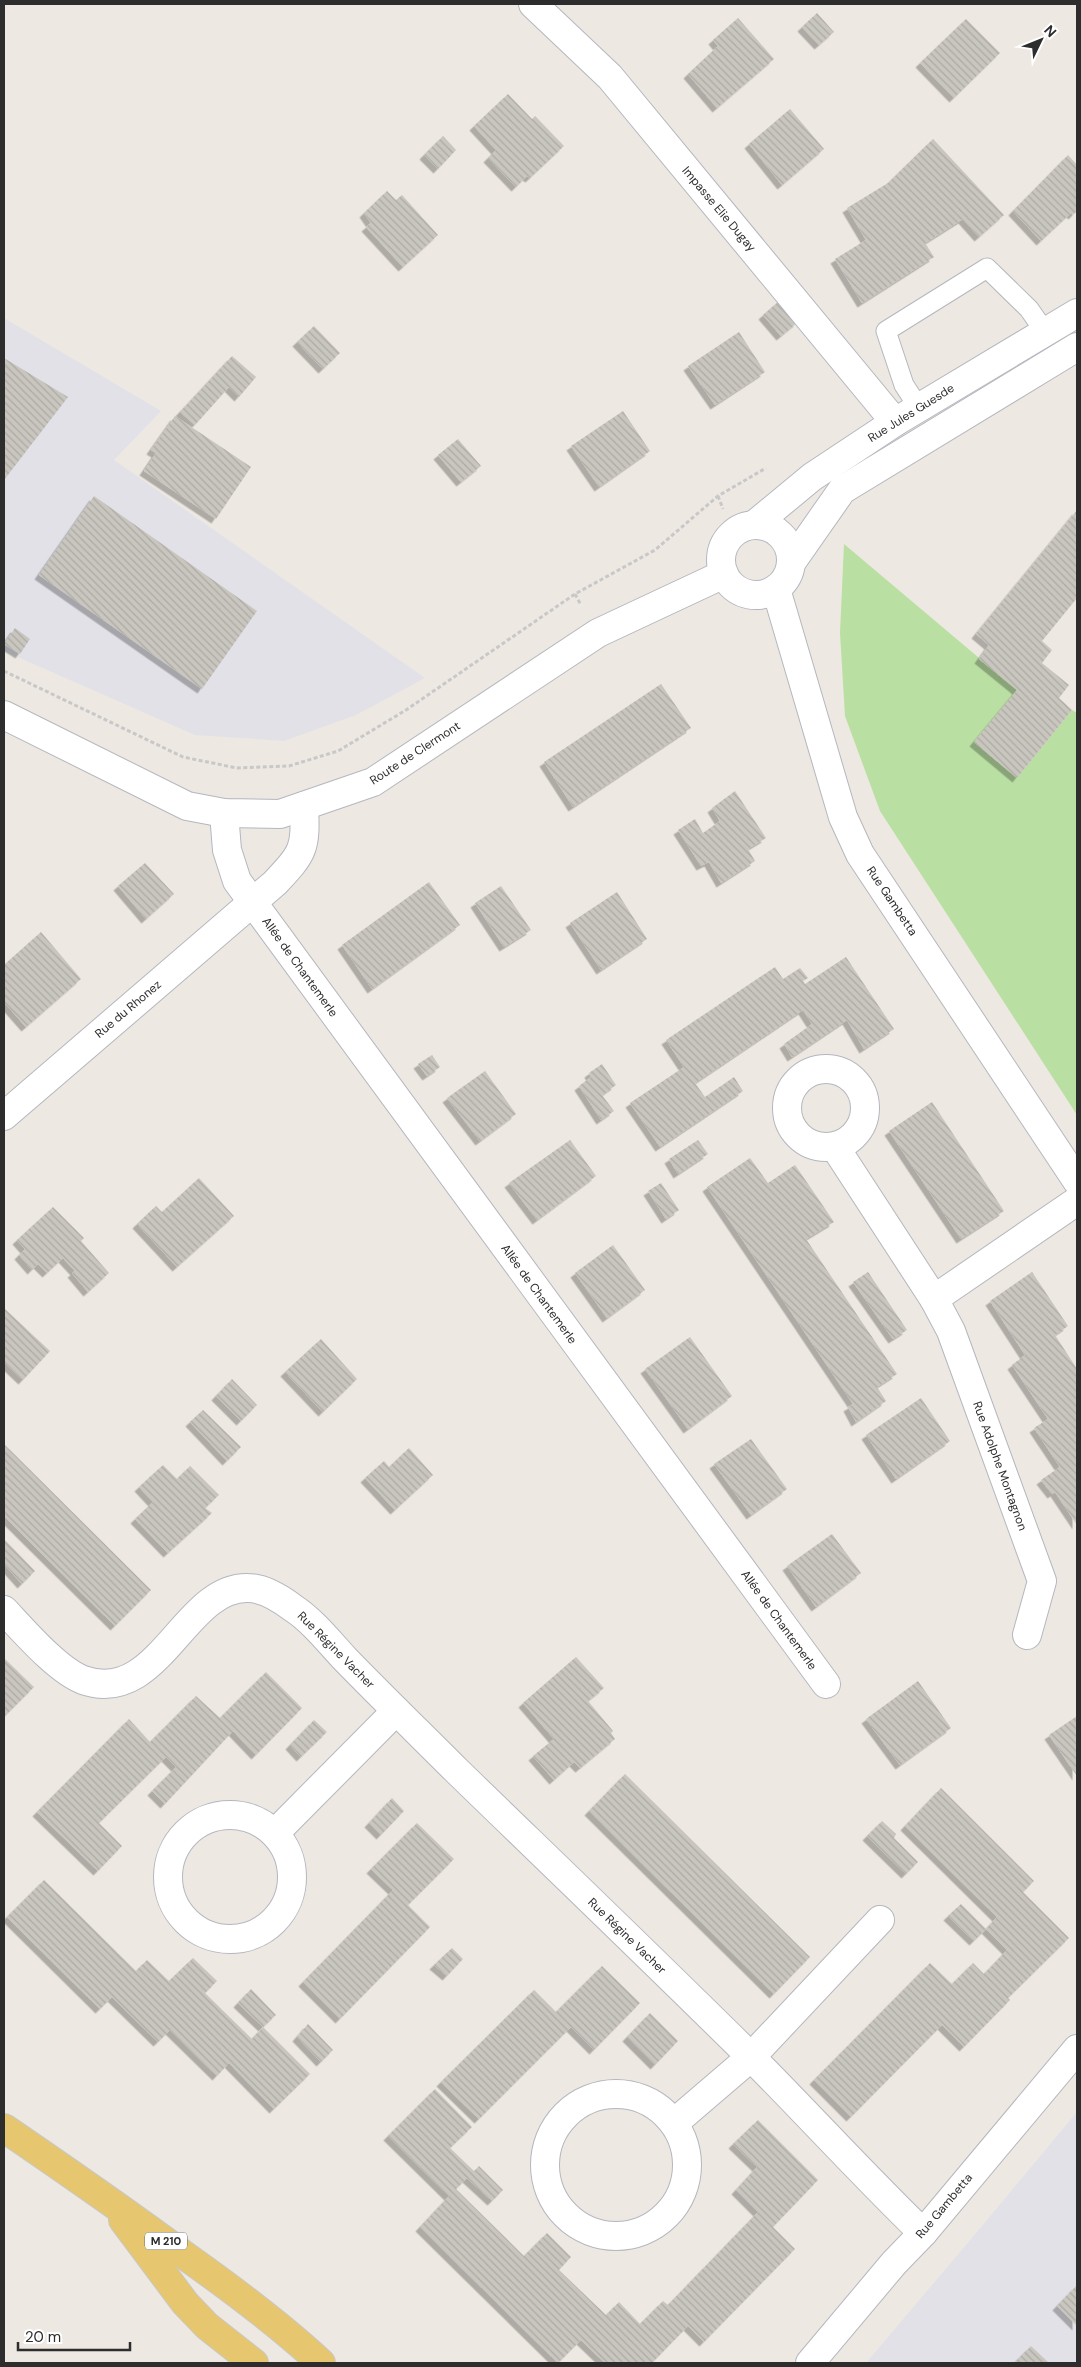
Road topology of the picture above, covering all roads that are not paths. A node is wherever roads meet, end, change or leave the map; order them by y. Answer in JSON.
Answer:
{"nodes":[{"id":1,"x":533,"y":4,"type":"edge"},
{"id":2,"x":1077,"y":313,"type":"edge"},
{"id":3,"x":1045,"y":332,"type":"junction"},
{"id":4,"x":1077,"y":347,"type":"edge"},
{"id":5,"x":919,"y":408,"type":"junction"},
{"id":6,"x":895,"y":422,"type":"junction"},
{"id":7,"x":754,"y":525,"type":"junction"},
{"id":8,"x":791,"y":563,"type":"junction"},
{"id":9,"x":724,"y":574,"type":"junction"},
{"id":10,"x":776,"y":589,"type":"junction"},
{"id":11,"x":4,"y":715,"type":"edge"},
{"id":12,"x":304,"y":806,"type":"junction"},
{"id":13,"x":224,"y":814,"type":"junction"},
{"id":14,"x":253,"y":903,"type":"junction"},
{"id":15,"x":4,"y":1116,"type":"edge"},
{"id":16,"x":835,"y":1147,"type":"dead end"},
{"id":17,"x":1077,"y":1181,"type":"edge"},
{"id":18,"x":1077,"y":1200,"type":"edge"},
{"id":19,"x":934,"y":1299,"type":"junction"},
{"id":20,"x":4,"y":1610,"type":"edge"},
{"id":21,"x":1027,"y":1635,"type":"dead end"},
{"id":22,"x":826,"y":1684,"type":"dead end"},
{"id":23,"x":396,"y":1711,"type":"junction"},
{"id":24,"x":275,"y":1833,"type":"junction"},
{"id":25,"x":880,"y":1920,"type":"dead end"},
{"id":26,"x":1077,"y":2049,"type":"edge"},
{"id":27,"x":751,"y":2056,"type":"junction"},
{"id":28,"x":674,"y":2123,"type":"junction"},
{"id":29,"x":4,"y":2128,"type":"edge"},
{"id":30,"x":108,"y":2199,"type":"junction"},
{"id":31,"x":923,"y":2233,"type":"junction"},
{"id":32,"x":254,"y":2363,"type":"edge"},
{"id":33,"x":320,"y":2363,"type":"edge"},
{"id":34,"x":810,"y":2363,"type":"edge"}],
"edges":[{"from":1,"to":6,"type":"street","name":"Impasse Elie Dugay"},
{"from":2,"to":3,"type":"street","name":"Rue Jules Guesde"},
{"from":3,"to":5,"type":"street","name":"Rue Jules Guesde"},
{"from":3,"to":5,"type":"lane"},
{"from":4,"to":8,"type":"street"},
{"from":5,"to":6,"type":"street","name":"Rue Jules Guesde"},
{"from":6,"to":7,"type":"street","name":"Rue Jules Guesde"},
{"from":7,"to":8,"type":"street"},
{"from":7,"to":9,"type":"street"},
{"from":8,"to":10,"type":"street"},
{"from":9,"to":10,"type":"street"},
{"from":9,"to":12,"type":"street","name":"Route de Clermont"},
{"from":10,"to":17,"type":"street","name":"Rue Gambetta"},
{"from":11,"to":13,"type":"street","name":"Route de Clermont"},
{"from":12,"to":13,"type":"street","name":"Route de Clermont"},
{"from":12,"to":14,"type":"street","name":"Rue du Rhonez"},
{"from":13,"to":14,"type":"street","name":"Allée de Chantemerle"},
{"from":14,"to":15,"type":"street","name":"Rue du Rhonez"},
{"from":14,"to":22,"type":"street","name":"Allée de Chantemerle"},
{"from":16,"to":19,"type":"street","name":"Rue Adolphe Montagnon"},
{"from":18,"to":19,"type":"street"},
{"from":19,"to":21,"type":"street","name":"Rue Adolphe Montagnon"},
{"from":20,"to":23,"type":"street","name":"Rue Régine Vacher"},
{"from":23,"to":24,"type":"street"},
{"from":23,"to":27,"type":"street","name":"Rue Régine Vacher"},
{"from":24,"to":24,"type":"street"},
{"from":25,"to":27,"type":"street"},
{"from":26,"to":31,"type":"street","name":"Rue Gambetta"},
{"from":27,"to":28,"type":"street"},
{"from":27,"to":31,"type":"street","name":"Rue Régine Vacher"},
{"from":28,"to":28,"type":"street"},
{"from":29,"to":30,"type":"main road","number":"M 210"},
{"from":30,"to":32,"type":"main road"},
{"from":30,"to":33,"type":"main road","number":"M 210"},
{"from":31,"to":34,"type":"street","name":"Rue Gambetta"}]}
